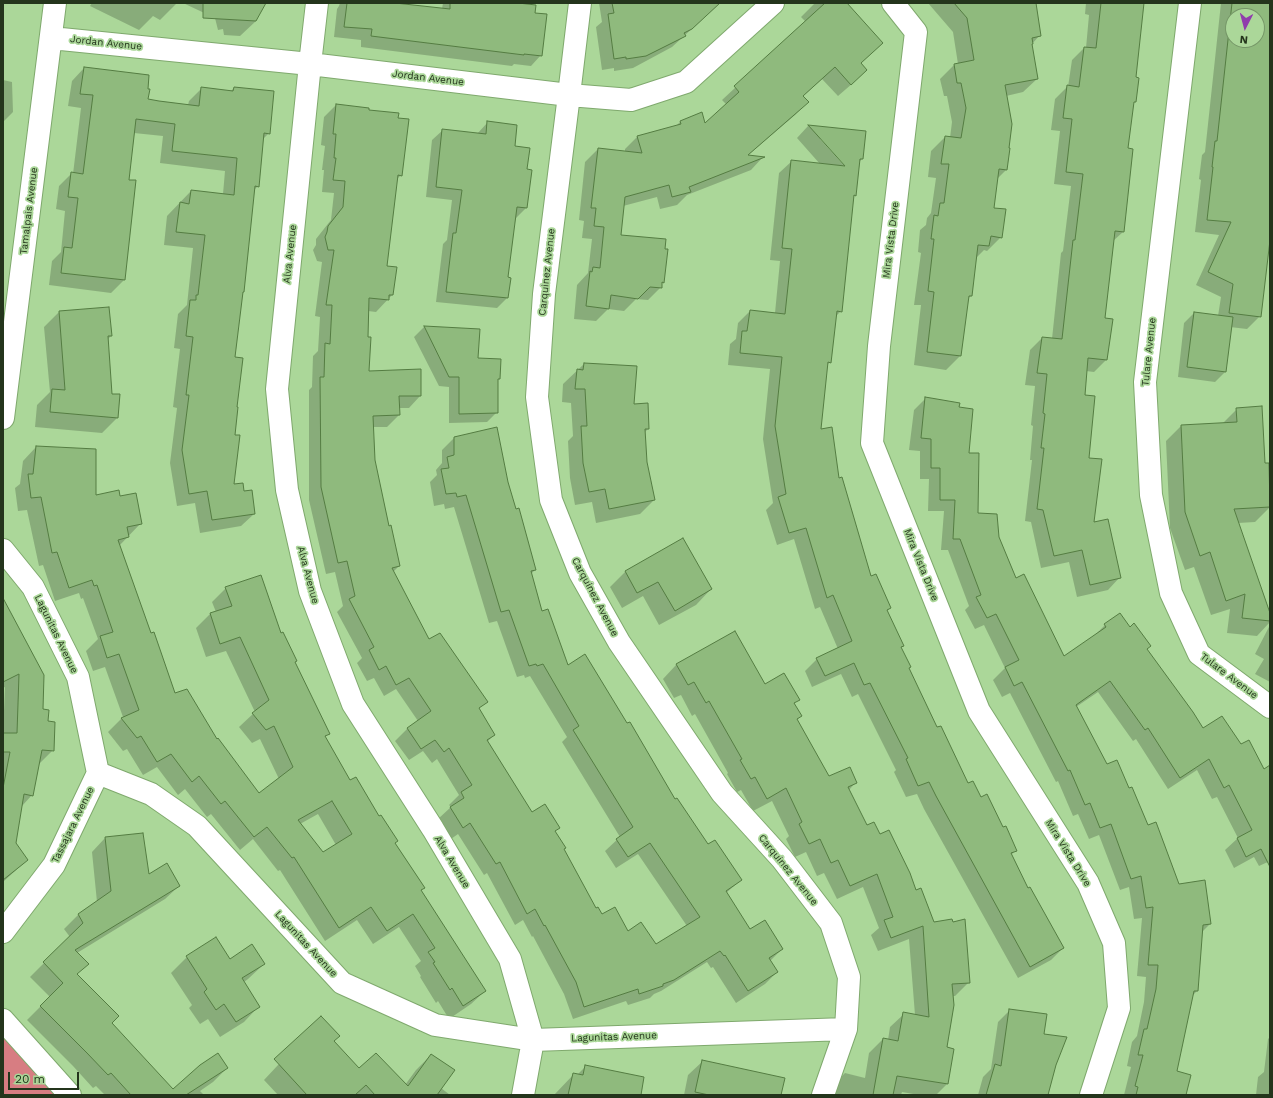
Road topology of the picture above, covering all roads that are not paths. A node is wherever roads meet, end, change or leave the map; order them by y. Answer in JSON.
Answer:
{"nodes":[{"id":1,"x":55,"y":3,"type":"edge"},
{"id":2,"x":317,"y":3,"type":"edge"},
{"id":3,"x":580,"y":3,"type":"edge"},
{"id":4,"x":773,"y":3,"type":"edge"},
{"id":5,"x":893,"y":3,"type":"edge"},
{"id":6,"x":1190,"y":3,"type":"edge"},
{"id":7,"x":51,"y":38,"type":"junction"},
{"id":8,"x":310,"y":64,"type":"junction"},
{"id":9,"x":569,"y":95,"type":"junction"},
{"id":10,"x":3,"y":418,"type":"edge"},
{"id":11,"x":3,"y":550,"type":"edge"},
{"id":12,"x":1270,"y":707,"type":"edge"},
{"id":13,"x":98,"y":773,"type":"junction"},
{"id":14,"x":3,"y":932,"type":"edge"},
{"id":15,"x":3,"y":1020,"type":"edge"},
{"id":16,"x":846,"y":1029,"type":"junction"},
{"id":17,"x":533,"y":1040,"type":"junction"},
{"id":18,"x":70,"y":1095,"type":"edge"},
{"id":19,"x":523,"y":1095,"type":"edge"},
{"id":20,"x":823,"y":1095,"type":"edge"},
{"id":21,"x":1091,"y":1095,"type":"edge"}],
"edges":[{"from":1,"to":7,"type":"street","name":"Tamalpais Avenue"},
{"from":2,"to":8,"type":"street","name":"Alva Avenue"},
{"from":3,"to":9,"type":"street","name":"Carquinez Avenue"},
{"from":4,"to":9,"type":"street","name":"Jordan Avenue"},
{"from":5,"to":21,"type":"street","name":"Mira Vista Drive"},
{"from":6,"to":12,"type":"street","name":"Tulare Avenue"},
{"from":7,"to":8,"type":"street","name":"Jordan Avenue"},
{"from":7,"to":10,"type":"street","name":"Tamalpais Avenue"},
{"from":8,"to":9,"type":"street","name":"Jordan Avenue"},
{"from":8,"to":17,"type":"street","name":"Alva Avenue"},
{"from":9,"to":16,"type":"street","name":"Carquinez Avenue"},
{"from":11,"to":13,"type":"street","name":"Lagunitas Avenue"},
{"from":13,"to":14,"type":"street","name":"Tassajara Avenue"},
{"from":13,"to":17,"type":"street","name":"Lagunitas Avenue"},
{"from":15,"to":18,"type":"street"},
{"from":16,"to":17,"type":"street","name":"Lagunitas Avenue"},
{"from":16,"to":20,"type":"street","name":"Carquinez Avenue"},
{"from":17,"to":19,"type":"street","name":"Alva Avenue"}]}
